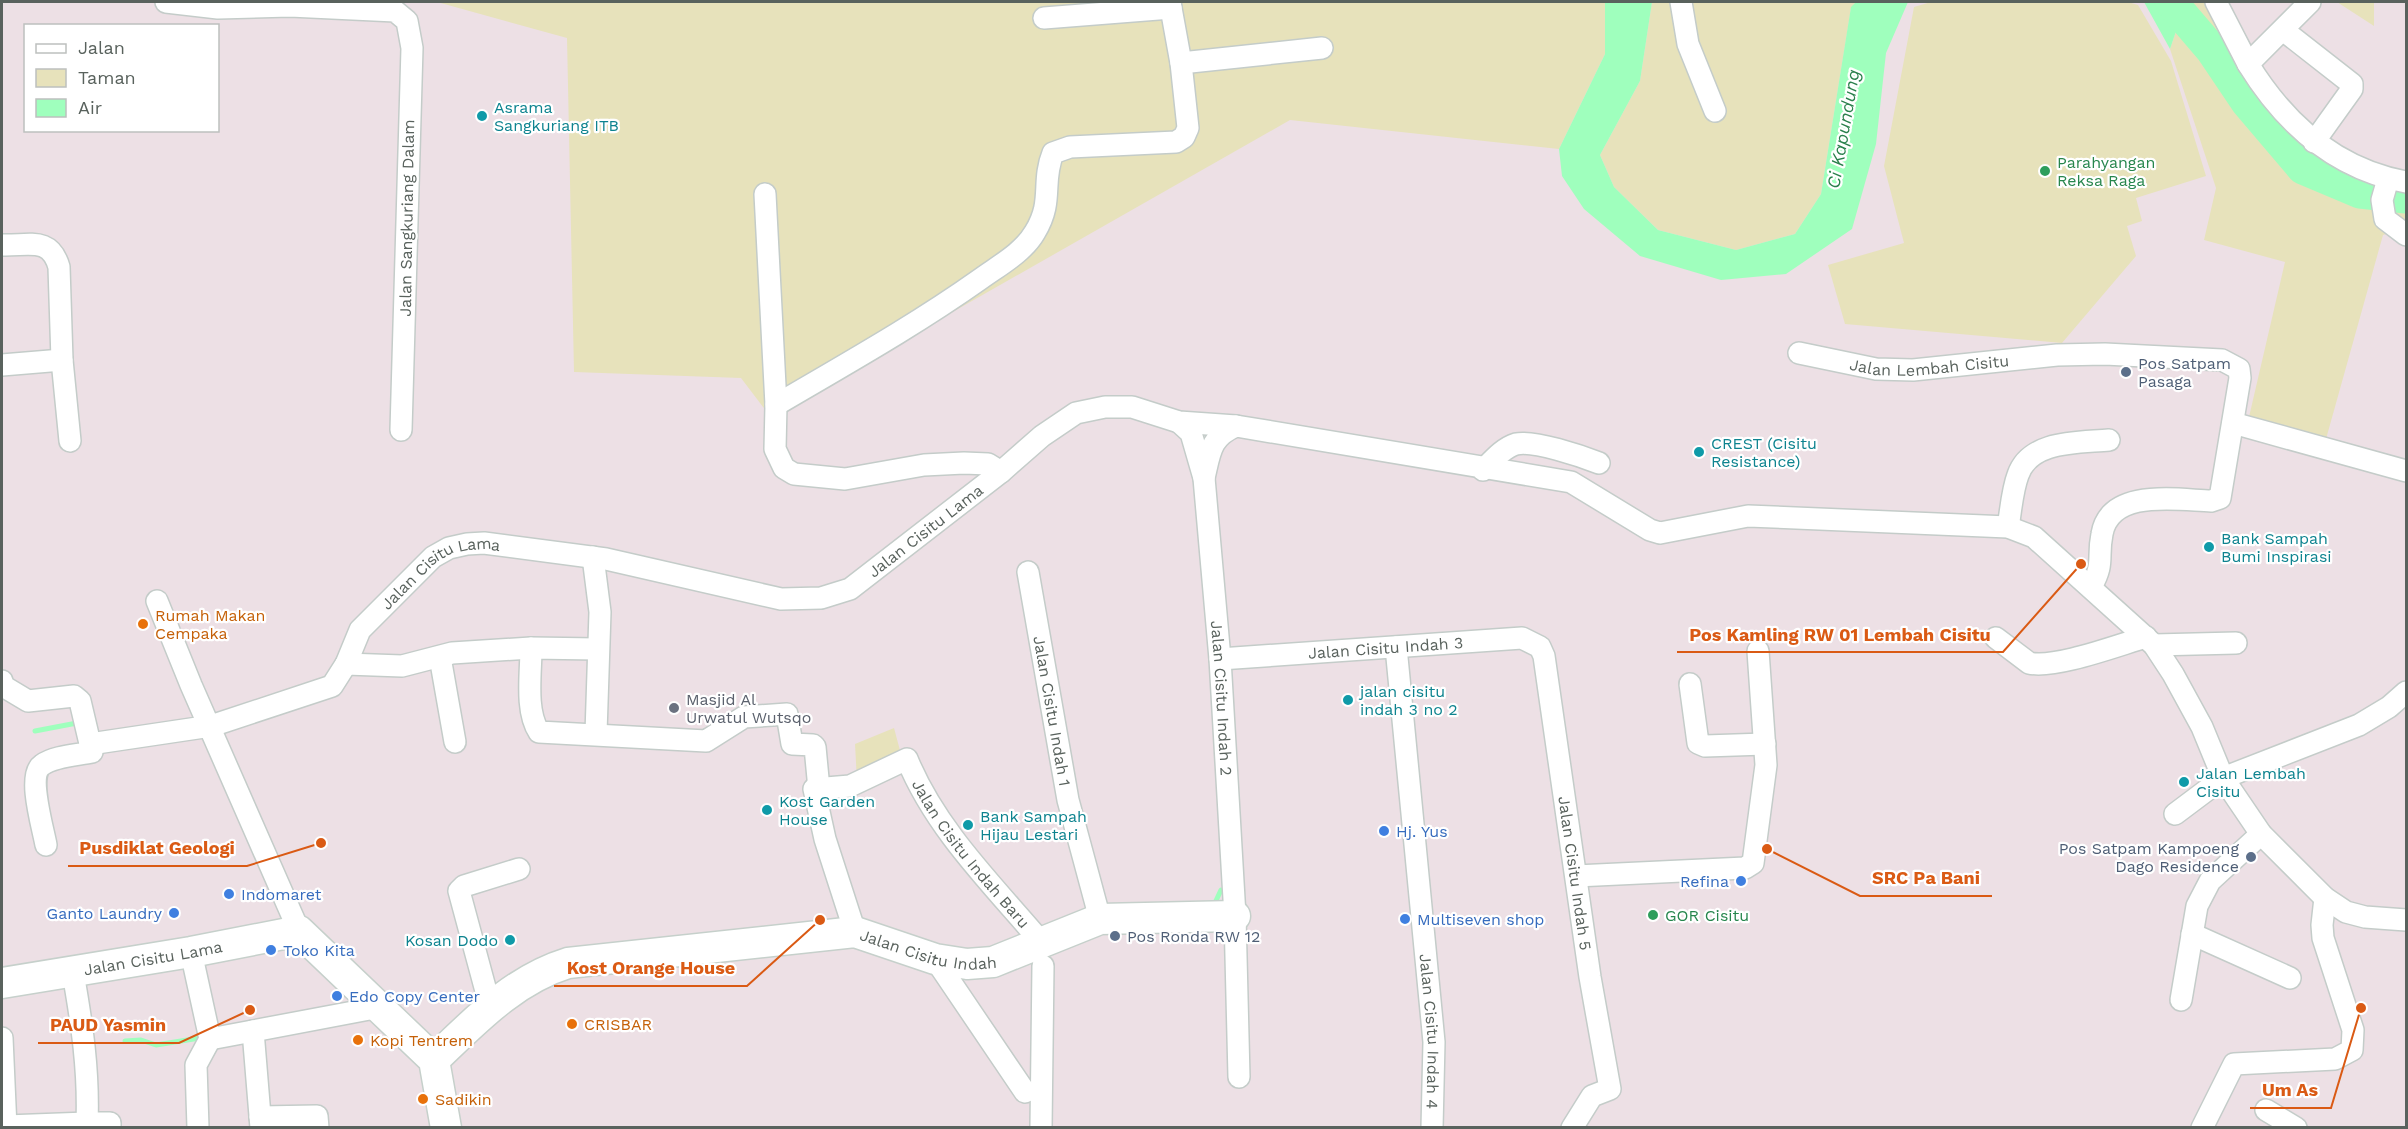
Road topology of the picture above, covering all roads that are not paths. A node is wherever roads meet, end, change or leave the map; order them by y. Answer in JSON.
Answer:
{"nodes":[{"id":1,"x":166,"y":2,"type":"edge"},
{"id":2,"x":1681,"y":2,"type":"edge"},
{"id":3,"x":2216,"y":2,"type":"edge"},
{"id":4,"x":2310,"y":2,"type":"edge"},
{"id":5,"x":1170,"y":5,"type":"edge"},
{"id":6,"x":1044,"y":18,"type":"dead end"},
{"id":7,"x":2283,"y":30,"type":"junction"},
{"id":8,"x":1323,"y":48,"type":"dead end"},
{"id":9,"x":1181,"y":63,"type":"junction"},
{"id":10,"x":2248,"y":64,"type":"junction"},
{"id":11,"x":1715,"y":111,"type":"dead end"},
{"id":12,"x":2314,"y":142,"type":"junction"},
{"id":13,"x":2391,"y":185,"type":"edge"},
{"id":14,"x":765,"y":194,"type":"dead end"},
{"id":15,"x":2406,"y":235,"type":"edge"},
{"id":16,"x":2,"y":245,"type":"edge"},
{"id":17,"x":1799,"y":353,"type":"dead end"},
{"id":18,"x":62,"y":360,"type":"junction"},
{"id":19,"x":2,"y":365,"type":"edge"},
{"id":20,"x":776,"y":405,"type":"junction"},
{"id":21,"x":1179,"y":422,"type":"junction"},
{"id":22,"x":2233,"y":423,"type":"junction"},
{"id":23,"x":1236,"y":426,"type":"junction"},
{"id":24,"x":401,"y":430,"type":"dead end"},
{"id":25,"x":2109,"y":440,"type":"dead end"},
{"id":26,"x":70,"y":441,"type":"dead end"},
{"id":27,"x":1599,"y":463,"type":"dead end"},
{"id":28,"x":1483,"y":470,"type":"junction"},
{"id":29,"x":2406,"y":471,"type":"edge"},
{"id":30,"x":1001,"y":472,"type":"junction"},
{"id":31,"x":1204,"y":478,"type":"junction"},
{"id":32,"x":2008,"y":527,"type":"junction"},
{"id":33,"x":593,"y":557,"type":"junction"},
{"id":34,"x":1028,"y":572,"type":"dead end"},
{"id":35,"x":2091,"y":587,"type":"junction"},
{"id":36,"x":157,"y":601,"type":"dead end"},
{"id":37,"x":1996,"y":638,"type":"dead end"},
{"id":38,"x":2150,"y":641,"type":"junction"},
{"id":39,"x":2236,"y":643,"type":"dead end"},
{"id":40,"x":531,"y":648,"type":"junction"},
{"id":41,"x":1395,"y":648,"type":"junction"},
{"id":42,"x":597,"y":649,"type":"junction"},
{"id":43,"x":1758,"y":651,"type":"dead end"},
{"id":44,"x":1544,"y":656,"type":"joint"},
{"id":45,"x":440,"y":657,"type":"junction"},
{"id":46,"x":1220,"y":658,"type":"junction"},
{"id":47,"x":346,"y":664,"type":"junction"},
{"id":48,"x":1690,"y":684,"type":"dead end"},
{"id":49,"x":2,"y":685,"type":"edge"},
{"id":50,"x":2406,"y":692,"type":"edge"},
{"id":51,"x":211,"y":726,"type":"junction"},
{"id":52,"x":596,"y":733,"type":"junction"},
{"id":53,"x":455,"y":742,"type":"dead end"},
{"id":54,"x":90,"y":744,"type":"junction"},
{"id":55,"x":1765,"y":744,"type":"junction"},
{"id":56,"x":2223,"y":778,"type":"junction"},
{"id":57,"x":817,"y":789,"type":"junction"},
{"id":58,"x":2175,"y":814,"type":"dead end"},
{"id":59,"x":2261,"y":834,"type":"junction"},
{"id":60,"x":46,"y":845,"type":"dead end"},
{"id":61,"x":519,"y":869,"type":"dead end"},
{"id":62,"x":1576,"y":876,"type":"junction"},
{"id":63,"x":2325,"y":898,"type":"junction"},
{"id":64,"x":1235,"y":916,"type":"junction"},
{"id":65,"x":1100,"y":919,"type":"junction"},
{"id":66,"x":2406,"y":920,"type":"edge"},
{"id":67,"x":299,"y":931,"type":"junction"},
{"id":68,"x":855,"y":932,"type":"junction"},
{"id":69,"x":2192,"y":934,"type":"junction"},
{"id":70,"x":191,"y":952,"type":"junction"},
{"id":71,"x":1043,"y":954,"type":"junction"},
{"id":72,"x":935,"y":959,"type":"junction"},
{"id":73,"x":73,"y":973,"type":"junction"},
{"id":74,"x":2290,"y":978,"type":"dead end"},
{"id":75,"x":2,"y":983,"type":"edge"},
{"id":76,"x":2181,"y":1000,"type":"dead end"},
{"id":77,"x":490,"y":1006,"type":"junction"},
{"id":78,"x":380,"y":1007,"type":"junction"},
{"id":79,"x":253,"y":1031,"type":"junction"},
{"id":80,"x":209,"y":1036,"type":"junction"},
{"id":81,"x":2,"y":1038,"type":"edge"},
{"id":82,"x":434,"y":1060,"type":"junction"},
{"id":83,"x":1239,"y":1077,"type":"dead end"},
{"id":84,"x":1025,"y":1092,"type":"dead end"},
{"id":85,"x":2266,"y":1110,"type":"dead end"},
{"id":86,"x":260,"y":1122,"type":"edge"},
{"id":87,"x":87,"y":1123,"type":"junction"},
{"id":88,"x":110,"y":1125,"type":"edge"},
{"id":89,"x":6,"y":1127,"type":"edge"},
{"id":90,"x":198,"y":1128,"type":"edge"},
{"id":91,"x":318,"y":1128,"type":"edge"},
{"id":92,"x":446,"y":1128,"type":"edge"},
{"id":93,"x":1041,"y":1128,"type":"edge"},
{"id":94,"x":1432,"y":1128,"type":"edge"},
{"id":95,"x":1572,"y":1128,"type":"edge"},
{"id":96,"x":2202,"y":1128,"type":"edge"},
{"id":97,"x":2296,"y":1128,"type":"edge"}],
"edges":[{"from":1,"to":24,"type":"street","name":"Jalan Sangkuriang Dalam"},
{"from":2,"to":11,"type":"street"},
{"from":3,"to":10,"type":"street"},
{"from":4,"to":7,"type":"street"},
{"from":5,"to":6,"type":"street"},
{"from":5,"to":9,"type":"street"},
{"from":7,"to":10,"type":"street"},
{"from":7,"to":12,"type":"street"},
{"from":8,"to":9,"type":"street"},
{"from":9,"to":20,"type":"street"},
{"from":10,"to":12,"type":"street"},
{"from":12,"to":13,"type":"street"},
{"from":13,"to":15,"type":"street"},
{"from":14,"to":20,"type":"street"},
{"from":16,"to":18,"type":"street"},
{"from":17,"to":22,"type":"street","name":"Jalan Lembah Cisitu"},
{"from":18,"to":19,"type":"street"},
{"from":18,"to":26,"type":"street"},
{"from":20,"to":30,"type":"street"},
{"from":21,"to":23,"type":"street","name":"Jalan Cisitu Lama"},
{"from":21,"to":30,"type":"street","name":"Jalan Cisitu Lama"},
{"from":21,"to":31,"type":"street"},
{"from":22,"to":29,"type":"street"},
{"from":22,"to":35,"type":"street","name":"Jalan Lembah Cisitu"},
{"from":23,"to":28,"type":"street","name":"Jalan Cisitu Lama"},
{"from":23,"to":31,"type":"street"},
{"from":25,"to":32,"type":"street"},
{"from":27,"to":28,"type":"street"},
{"from":28,"to":32,"type":"street","name":"Jalan Cisitu Lama"},
{"from":30,"to":33,"type":"street","name":"Jalan Cisitu Lama"},
{"from":31,"to":46,"type":"street","name":"Jalan Cisitu Indah 2"},
{"from":32,"to":35,"type":"street"},
{"from":33,"to":42,"type":"street"},
{"from":33,"to":47,"type":"street","name":"Jalan Cisitu Lama"},
{"from":34,"to":65,"type":"street","name":"Jalan Cisitu Indah 1"},
{"from":35,"to":38,"type":"street"},
{"from":36,"to":51,"type":"street"},
{"from":37,"to":38,"type":"street"},
{"from":38,"to":39,"type":"street"},
{"from":38,"to":56,"type":"street"},
{"from":40,"to":42,"type":"street"},
{"from":40,"to":45,"type":"street"},
{"from":40,"to":52,"type":"street"},
{"from":41,"to":44,"type":"street","name":"Jalan Cisitu Indah 3"},
{"from":41,"to":46,"type":"street","name":"Jalan Cisitu Indah 3"},
{"from":41,"to":94,"type":"street","name":"Jalan Cisitu Indah 4"},
{"from":42,"to":52,"type":"street"},
{"from":43,"to":55,"type":"street"},
{"from":44,"to":62,"type":"street","name":"Jalan Cisitu Indah 5"},
{"from":45,"to":47,"type":"street"},
{"from":45,"to":53,"type":"street"},
{"from":46,"to":64,"type":"street","name":"Jalan Cisitu Indah 2"},
{"from":47,"to":51,"type":"street","name":"Jalan Cisitu Lama"},
{"from":48,"to":55,"type":"street"},
{"from":49,"to":54,"type":"street"},
{"from":50,"to":56,"type":"street"},
{"from":51,"to":54,"type":"street","name":"Jalan Cisitu Lama"},
{"from":51,"to":67,"type":"street"},
{"from":52,"to":57,"type":"street"},
{"from":54,"to":60,"type":"street"},
{"from":55,"to":62,"type":"street"},
{"from":56,"to":58,"type":"street"},
{"from":56,"to":59,"type":"street"},
{"from":57,"to":68,"type":"street"},
{"from":57,"to":71,"type":"street","name":"Jalan Cisitu Indah Baru"},
{"from":59,"to":63,"type":"street"},
{"from":59,"to":69,"type":"street"},
{"from":61,"to":77,"type":"street"},
{"from":62,"to":95,"type":"street","name":"Jalan Cisitu Indah 5"},
{"from":63,"to":66,"type":"street"},
{"from":63,"to":96,"type":"street"},
{"from":64,"to":65,"type":"street","name":"Jalan Cisitu Indah"},
{"from":64,"to":83,"type":"street","name":"Jalan Cisitu Indah 2"},
{"from":65,"to":71,"type":"street","name":"Jalan Cisitu Indah"},
{"from":67,"to":70,"type":"street","name":"Jalan Cisitu Lama"},
{"from":67,"to":78,"type":"street"},
{"from":68,"to":72,"type":"street","name":"Jalan Cisitu Indah"},
{"from":68,"to":77,"type":"street","name":"Jalan Cisitu Indah"},
{"from":69,"to":74,"type":"street"},
{"from":69,"to":76,"type":"street"},
{"from":70,"to":73,"type":"street","name":"Jalan Cisitu Lama"},
{"from":70,"to":80,"type":"street"},
{"from":71,"to":72,"type":"street","name":"Jalan Cisitu Indah"},
{"from":71,"to":93,"type":"street"},
{"from":72,"to":84,"type":"street"},
{"from":73,"to":75,"type":"street","name":"Jalan Cisitu Lama"},
{"from":73,"to":87,"type":"street"},
{"from":77,"to":82,"type":"street","name":"Jalan Cisitu Indah"},
{"from":78,"to":79,"type":"street"},
{"from":78,"to":82,"type":"street"},
{"from":79,"to":80,"type":"street"},
{"from":79,"to":86,"type":"street"},
{"from":80,"to":90,"type":"street"},
{"from":81,"to":89,"type":"street"},
{"from":82,"to":92,"type":"street"},
{"from":85,"to":97,"type":"street"},
{"from":86,"to":91,"type":"street"},
{"from":87,"to":88,"type":"street"},
{"from":87,"to":89,"type":"street"}]}
